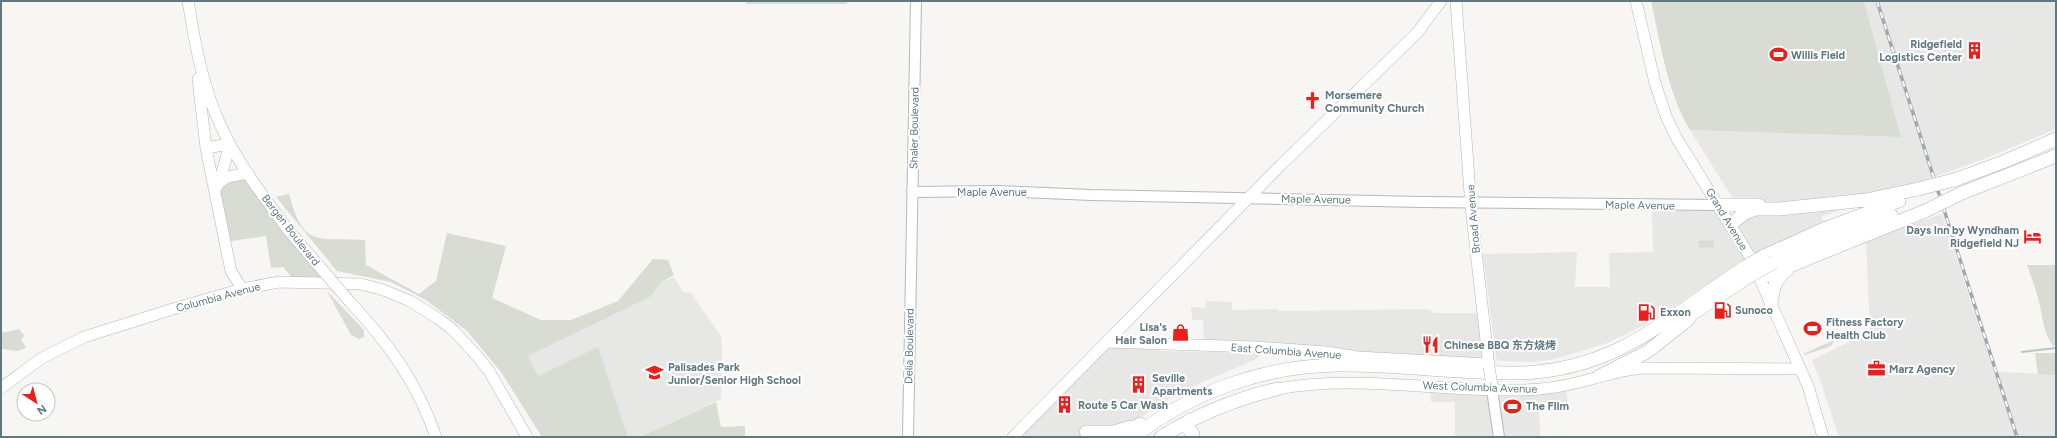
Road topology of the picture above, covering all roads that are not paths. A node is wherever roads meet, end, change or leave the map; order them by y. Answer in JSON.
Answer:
{"nodes":[{"id":1,"x":188,"y":1,"type":"edge"},
{"id":2,"x":916,"y":1,"type":"edge"},
{"id":3,"x":1441,"y":1,"type":"edge"},
{"id":4,"x":1456,"y":1,"type":"edge"},
{"id":5,"x":1636,"y":1,"type":"edge"},
{"id":6,"x":194,"y":40,"type":"junction"},
{"id":7,"x":2056,"y":139,"type":"edge"},
{"id":8,"x":230,"y":144,"type":"junction"},
{"id":9,"x":206,"y":148,"type":"junction"},
{"id":10,"x":2056,"y":156,"type":"edge"},
{"id":11,"x":248,"y":174,"type":"junction"},
{"id":12,"x":217,"y":187,"type":"junction"},
{"id":13,"x":912,"y":192,"type":"junction"},
{"id":14,"x":1249,"y":198,"type":"junction"},
{"id":15,"x":1921,"y":199,"type":"junction"},
{"id":16,"x":1471,"y":202,"type":"junction"},
{"id":17,"x":1720,"y":205,"type":"junction"},
{"id":18,"x":1799,"y":207,"type":"junction"},
{"id":19,"x":1731,"y":224,"type":"junction"},
{"id":20,"x":911,"y":256,"type":"joint"},
{"id":21,"x":1790,"y":267,"type":"junction"},
{"id":22,"x":1751,"y":274,"type":"junction"},
{"id":23,"x":242,"y":289,"type":"junction"},
{"id":24,"x":1771,"y":303,"type":"junction"},
{"id":25,"x":1695,"y":307,"type":"junction"},
{"id":26,"x":1107,"y":342,"type":"junction"},
{"id":27,"x":1358,"y":357,"type":"junction"},
{"id":28,"x":1488,"y":366,"type":"junction"},
{"id":29,"x":1800,"y":369,"type":"junction"},
{"id":30,"x":1600,"y":376,"type":"junction"},
{"id":31,"x":1492,"y":387,"type":"junction"},
{"id":32,"x":1,"y":388,"type":"edge"},
{"id":33,"x":1277,"y":389,"type":"joint"},
{"id":34,"x":1190,"y":420,"type":"junction"},
{"id":35,"x":1143,"y":421,"type":"junction"},
{"id":36,"x":1086,"y":432,"type":"dead end"},
{"id":37,"x":1193,"y":434,"type":"dead end"},
{"id":38,"x":436,"y":437,"type":"edge"},
{"id":39,"x":527,"y":437,"type":"edge"},
{"id":40,"x":908,"y":437,"type":"edge"},
{"id":41,"x":1012,"y":437,"type":"edge"},
{"id":42,"x":1122,"y":437,"type":"edge"},
{"id":43,"x":1134,"y":437,"type":"edge"},
{"id":44,"x":1147,"y":437,"type":"edge"},
{"id":45,"x":1161,"y":437,"type":"edge"},
{"id":46,"x":1499,"y":437,"type":"edge"},
{"id":47,"x":1824,"y":437,"type":"edge"}],
"edges":[{"from":1,"to":6,"type":"main road","name":"Bergen Boulevard"},
{"from":2,"to":13,"type":"street","name":"Shaler Boulevard"},
{"from":3,"to":14,"type":"main road"},
{"from":4,"to":16,"type":"main road","name":"Broad Avenue"},
{"from":5,"to":17,"type":"main road","name":"Grand Avenue"},
{"from":6,"to":8,"type":"main road","name":"Bergen Boulevard"},
{"from":6,"to":9,"type":"main road"},
{"from":7,"to":15,"type":"highway","bridge":true},
{"from":8,"to":9,"type":"main road"},
{"from":8,"to":11,"type":"main road","name":"Bergen Boulevard"},
{"from":8,"to":12,"type":"main road"},
{"from":9,"to":12,"type":"main road"},
{"from":10,"to":15,"type":"highway","bridge":true},
{"from":11,"to":12,"type":"main road"},
{"from":11,"to":38,"type":"main road","name":"Bergen Boulevard","bridge":true},
{"from":12,"to":23,"type":"main road"},
{"from":13,"to":14,"type":"street","name":"Maple Avenue"},
{"from":13,"to":20,"type":"street","name":"Shaler Boulevard"},
{"from":14,"to":16,"type":"street","name":"Maple Avenue"},
{"from":14,"to":26,"type":"main road"},
{"from":15,"to":18,"type":"highway"},
{"from":15,"to":21,"type":"highway"},
{"from":15,"to":22,"type":"highway","bridge":true},
{"from":16,"to":17,"type":"street","name":"Maple Avenue"},
{"from":16,"to":28,"type":"main road","name":"Broad Avenue"},
{"from":17,"to":18,"type":"highway"},
{"from":17,"to":19,"type":"main road","name":"Grand Avenue"},
{"from":18,"to":19,"type":"highway"},
{"from":19,"to":22,"type":"main road","name":"Grand Avenue"},
{"from":20,"to":40,"type":"street","name":"Delia Boulevard"},
{"from":21,"to":22,"type":"highway"},
{"from":21,"to":24,"type":"highway"},
{"from":22,"to":24,"type":"main road","name":"Grand Avenue"},
{"from":22,"to":25,"type":"highway"},
{"from":23,"to":32,"type":"main road","name":"Columbia Avenue"},
{"from":23,"to":39,"type":"main road","name":"Columbia Avenue"},
{"from":24,"to":29,"type":"main road","name":"Grand Avenue"},
{"from":25,"to":28,"type":"highway"},
{"from":25,"to":30,"type":"highway"},
{"from":25,"to":43,"type":"highway"},
{"from":25,"to":44,"type":"highway"},
{"from":26,"to":27,"type":"main road","name":"East Columbia Avenue"},
{"from":26,"to":41,"type":"main road"},
{"from":27,"to":28,"type":"main road","name":"East Columbia Avenue"},
{"from":27,"to":35,"type":"highway"},
{"from":28,"to":31,"type":"main road","name":"Broad Avenue","bridge":true},
{"from":29,"to":30,"type":"main road","name":"West Columbia Avenue"},
{"from":29,"to":47,"type":"main road","name":"Grand Avenue"},
{"from":30,"to":31,"type":"main road","name":"West Columbia Avenue"},
{"from":31,"to":33,"type":"main road","name":"West Columbia Avenue"},
{"from":31,"to":46,"type":"street","name":"Broad Avenue"},
{"from":33,"to":34,"type":"highway"},
{"from":34,"to":37,"type":"highway"},
{"from":34,"to":45,"type":"highway"},
{"from":35,"to":36,"type":"highway"},
{"from":35,"to":42,"type":"highway"}]}
